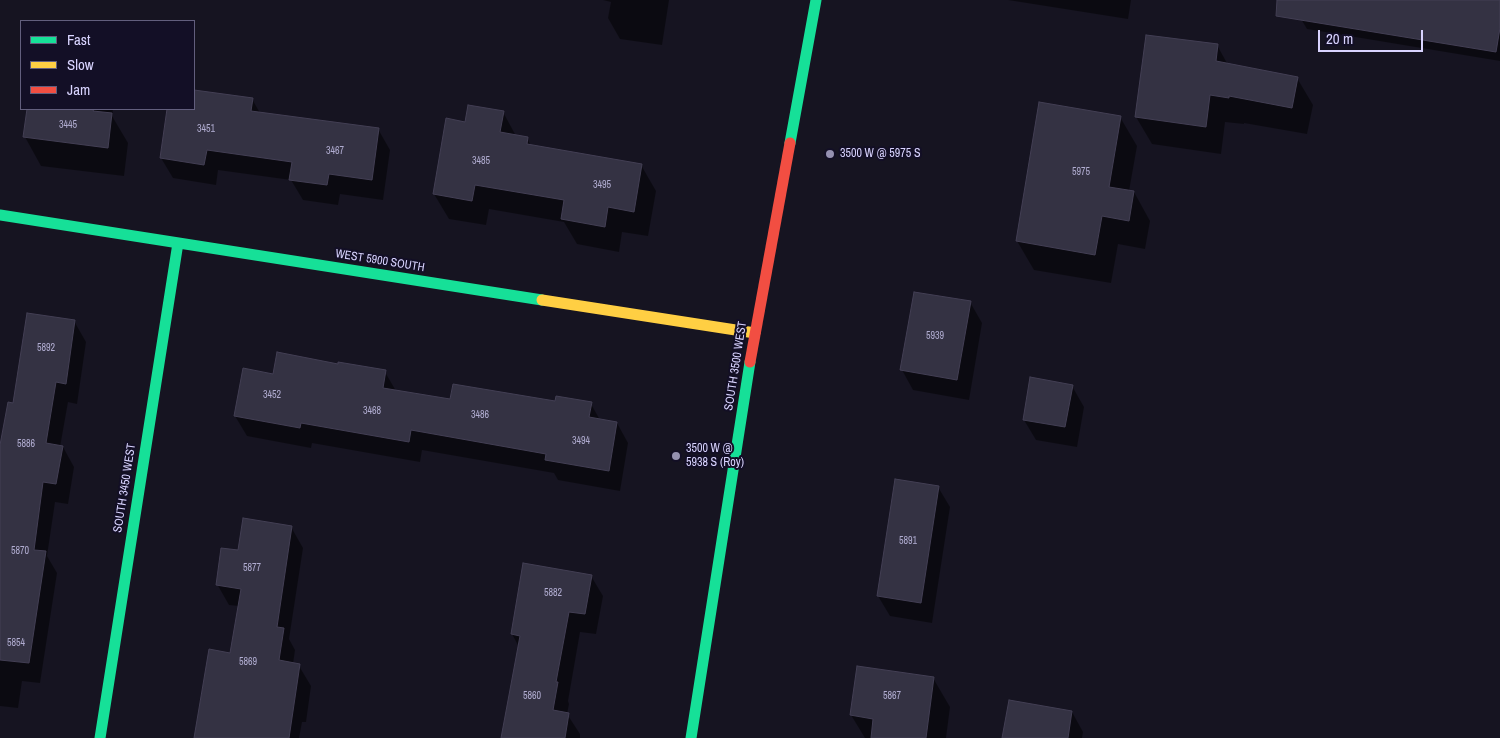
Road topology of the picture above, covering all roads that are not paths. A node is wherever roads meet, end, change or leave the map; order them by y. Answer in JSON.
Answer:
{"nodes":[{"id":1,"x":816,"y":0,"type":"edge"},
{"id":2,"x":0,"y":215,"type":"edge"},
{"id":3,"x":178,"y":243,"type":"junction"},
{"id":4,"x":755,"y":333,"type":"junction"},
{"id":5,"x":100,"y":738,"type":"edge"},
{"id":6,"x":691,"y":738,"type":"edge"}],
"edges":[{"from":1,"to":4,"type":"street","name":"SOUTH 3500 WEST"},
{"from":2,"to":3,"type":"street","name":"WEST 5900 SOUTH"},
{"from":3,"to":4,"type":"street","name":"WEST 5900 SOUTH"},
{"from":3,"to":5,"type":"street","name":"SOUTH 3450 WEST"},
{"from":4,"to":6,"type":"street","name":"SOUTH 3500 WEST"}]}
